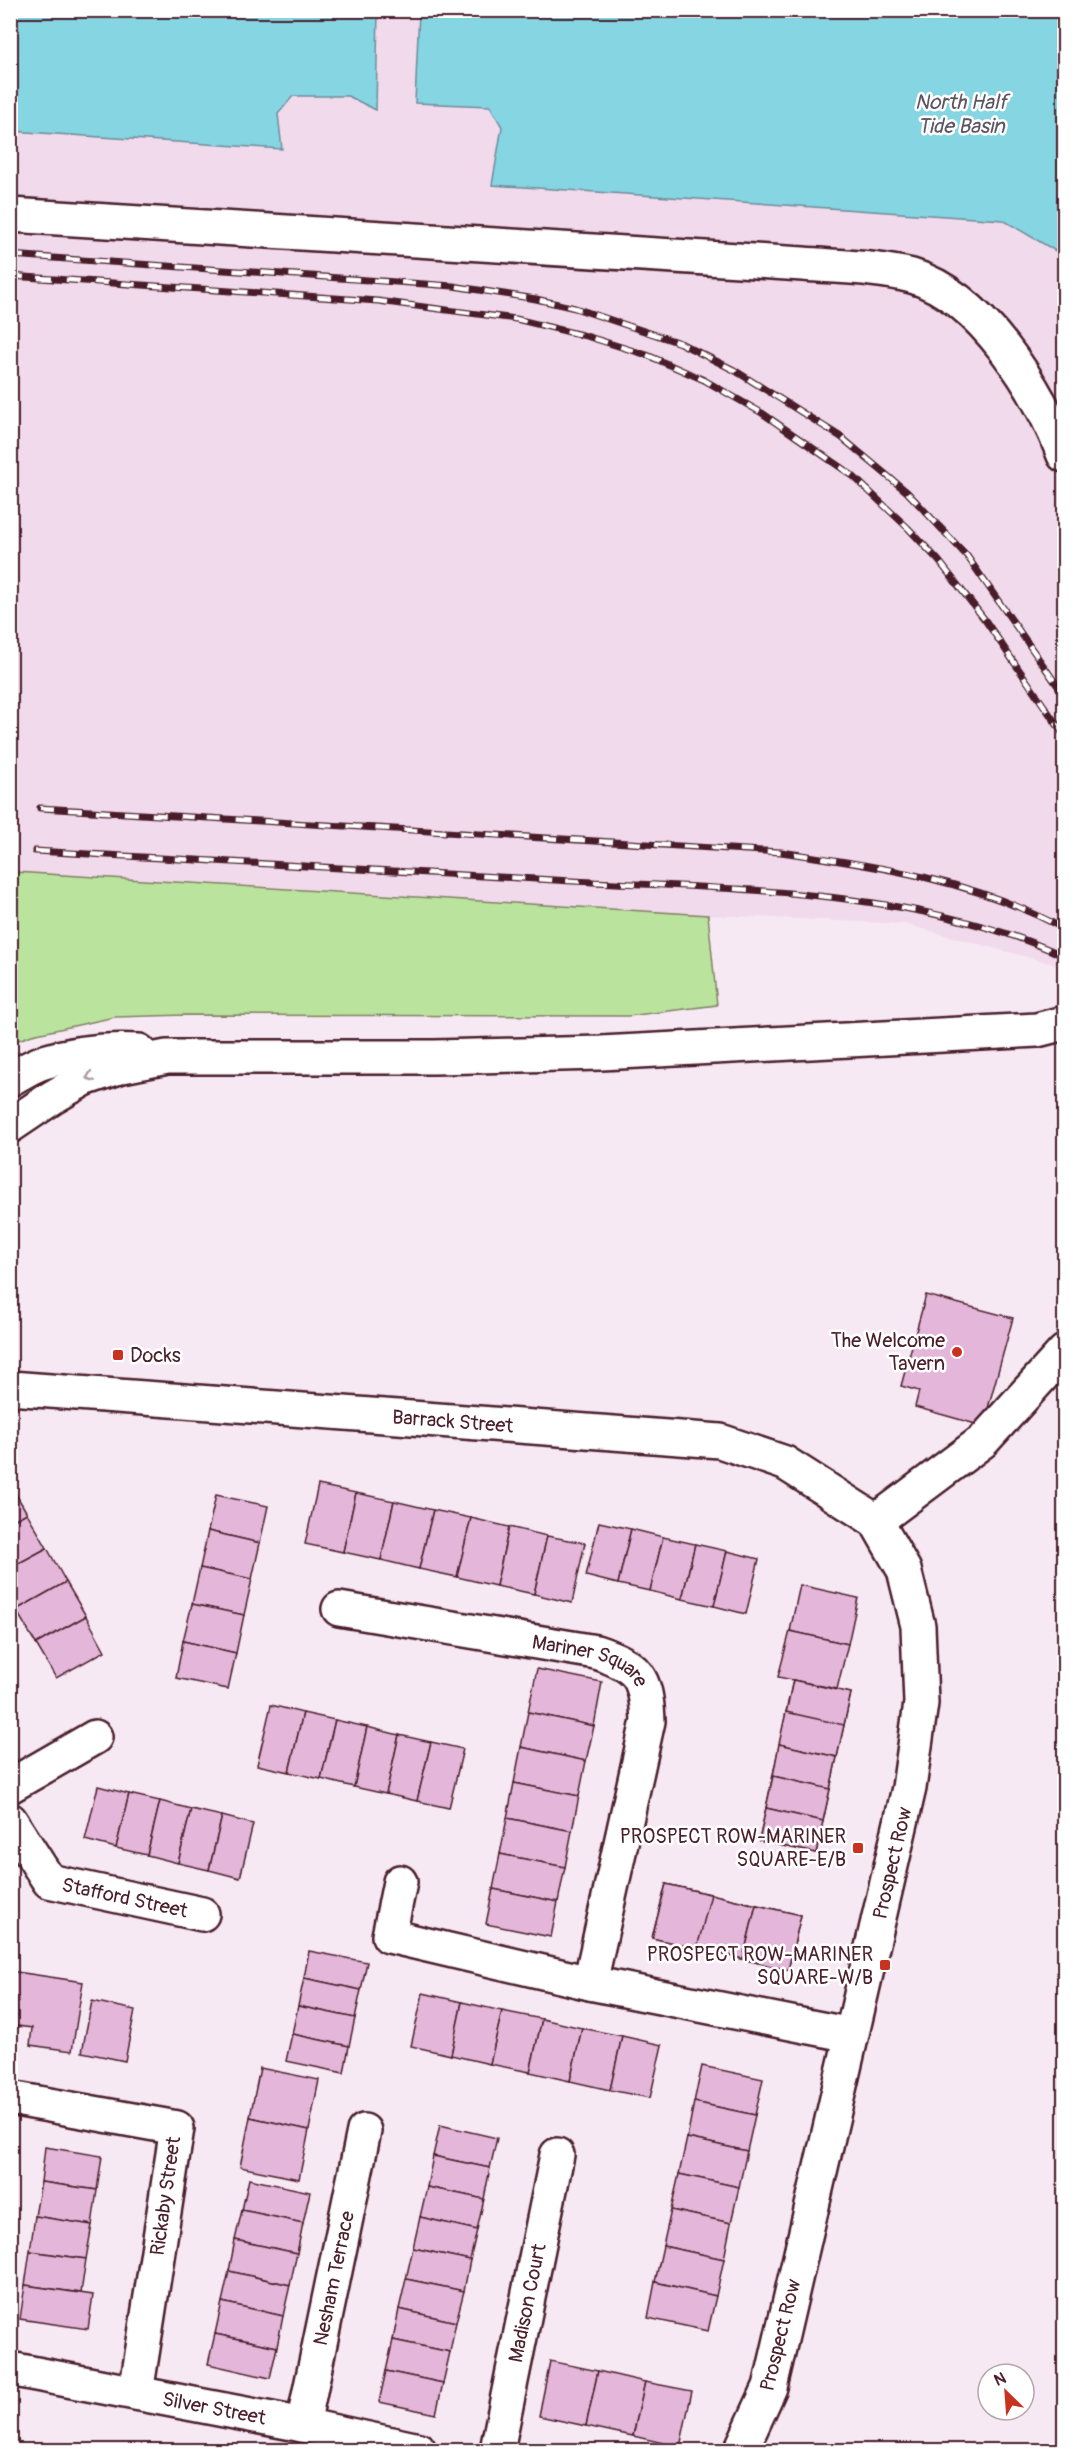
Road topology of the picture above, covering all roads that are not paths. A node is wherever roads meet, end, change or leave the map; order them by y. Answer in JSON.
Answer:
{"nodes":[{"id":1,"x":10,"y":215,"type":"edge"},
{"id":2,"x":1065,"y":455,"type":"edge"},
{"id":3,"x":1065,"y":1023,"type":"edge"},
{"id":4,"x":167,"y":1057,"type":"junction"},
{"id":5,"x":43,"y":1062,"type":"junction"},
{"id":6,"x":10,"y":1068,"type":"edge"},
{"id":7,"x":10,"y":1079,"type":"edge"},
{"id":8,"x":10,"y":1126,"type":"edge"},
{"id":9,"x":1065,"y":1352,"type":"edge"},
{"id":10,"x":10,"y":1388,"type":"edge"},
{"id":11,"x":876,"y":1521,"type":"junction"},
{"id":12,"x":339,"y":1609,"type":"dead end"},
{"id":13,"x":95,"y":1737,"type":"dead end"},
{"id":14,"x":10,"y":1786,"type":"edge"},
{"id":15,"x":10,"y":1820,"type":"edge"},
{"id":16,"x":400,"y":1882,"type":"dead end"},
{"id":17,"x":202,"y":1914,"type":"dead end"},
{"id":18,"x":590,"y":1983,"type":"junction"},
{"id":19,"x":851,"y":2035,"type":"junction"},
{"id":20,"x":10,"y":2098,"type":"edge"},
{"id":21,"x":364,"y":2131,"type":"dead end"},
{"id":22,"x":557,"y":2155,"type":"dead end"},
{"id":23,"x":10,"y":2369,"type":"edge"},
{"id":24,"x":136,"y":2392,"type":"junction"},
{"id":25,"x":303,"y":2425,"type":"junction"},
{"id":26,"x":419,"y":2451,"type":"edge"},
{"id":27,"x":497,"y":2451,"type":"edge"},
{"id":28,"x":741,"y":2451,"type":"edge"}],
"edges":[{"from":1,"to":2,"type":"street"},
{"from":3,"to":4,"type":"street"},
{"from":4,"to":5,"type":"street"},
{"from":4,"to":8,"type":"street","one_way":true},
{"from":5,"to":6,"type":"street"},
{"from":5,"to":7,"type":"street"},
{"from":9,"to":11,"type":"street"},
{"from":10,"to":11,"type":"street","name":"Barrack Street"},
{"from":11,"to":19,"type":"street","name":"Prospect Row"},
{"from":12,"to":18,"type":"street","name":"Mariner Square"},
{"from":13,"to":14,"type":"street"},
{"from":15,"to":17,"type":"street","name":"Stafford Street"},
{"from":16,"to":18,"type":"street"},
{"from":18,"to":19,"type":"street"},
{"from":19,"to":28,"type":"street","name":"Prospect Row"},
{"from":20,"to":24,"type":"street","name":"Rickaby Street"},
{"from":21,"to":25,"type":"street","name":"Nesham Terrace"},
{"from":22,"to":27,"type":"street","name":"Madison Court"},
{"from":23,"to":24,"type":"street","name":"Silver Street"},
{"from":24,"to":25,"type":"street","name":"Silver Street"},
{"from":25,"to":26,"type":"street","name":"Silver Street"}]}
